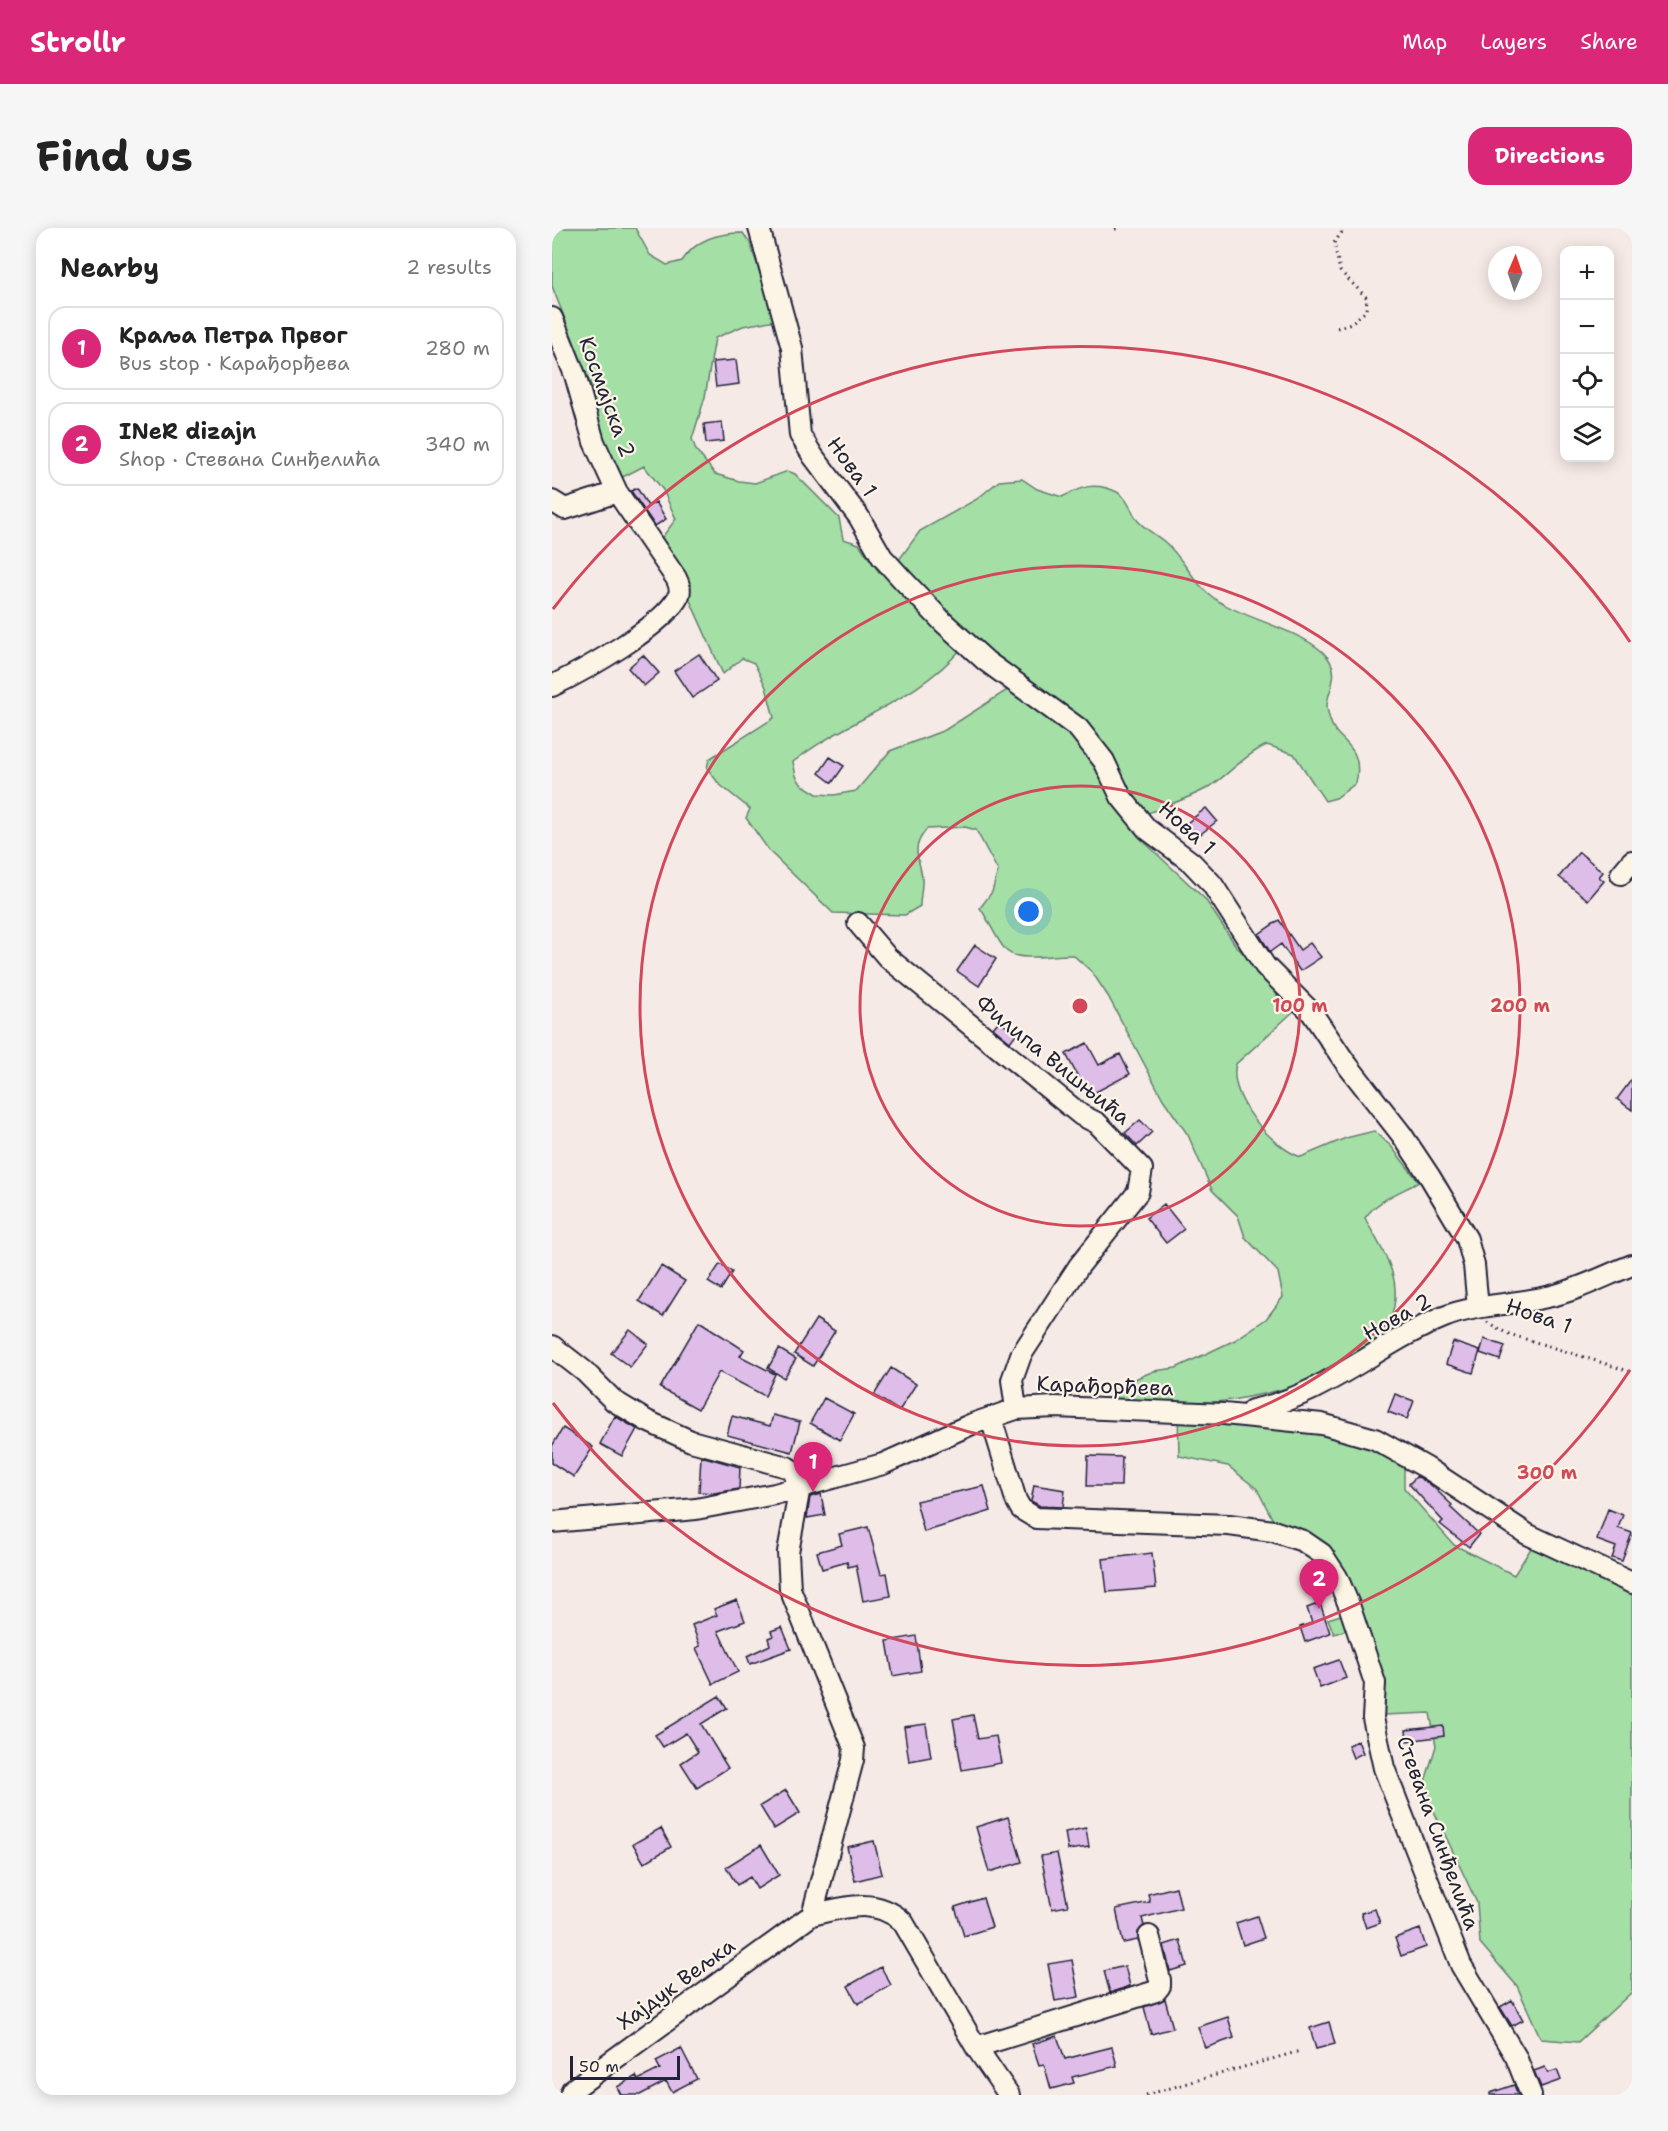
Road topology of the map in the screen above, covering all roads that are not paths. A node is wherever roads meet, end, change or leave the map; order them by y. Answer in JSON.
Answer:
{"nodes":[{"id":1,"x":759,"y":228,"type":"edge"},
{"id":2,"x":552,"y":318,"type":"edge"},
{"id":3,"x":617,"y":492,"type":"junction"},
{"id":4,"x":552,"y":501,"type":"edge"},
{"id":5,"x":552,"y":686,"type":"edge"},
{"id":6,"x":858,"y":923,"type":"dead end"},
{"id":7,"x":1632,"y":1265,"type":"edge"},
{"id":8,"x":1478,"y":1308,"type":"junction"},
{"id":9,"x":552,"y":1346,"type":"edge"},
{"id":10,"x":1016,"y":1409,"type":"junction"},
{"id":11,"x":1224,"y":1414,"type":"junction"},
{"id":12,"x":991,"y":1418,"type":"junction"},
{"id":13,"x":800,"y":1487,"type":"junction"},
{"id":14,"x":552,"y":1522,"type":"edge"},
{"id":15,"x":1632,"y":1583,"type":"edge"},
{"id":16,"x":813,"y":1915,"type":"junction"},
{"id":17,"x":1149,"y":1936,"type":"dead end"},
{"id":18,"x":975,"y":2047,"type":"junction"},
{"id":19,"x":570,"y":2095,"type":"edge"},
{"id":20,"x":1009,"y":2095,"type":"edge"},
{"id":21,"x":1532,"y":2095,"type":"edge"}],
"edges":[{"from":1,"to":8,"type":"street","name":"Нова 1"},
{"from":2,"to":3,"type":"street","name":"Космајска 2"},
{"from":3,"to":4,"type":"street"},
{"from":3,"to":5,"type":"street","name":"Космајска 2"},
{"from":6,"to":10,"type":"street","name":"Филипа Вишњића"},
{"from":7,"to":8,"type":"street","name":"Нова 2"},
{"from":8,"to":11,"type":"street","name":"Нова 2"},
{"from":9,"to":13,"type":"street"},
{"from":10,"to":11,"type":"street","name":"Карађорђева"},
{"from":10,"to":12,"type":"street","name":"Карађорђева"},
{"from":11,"to":15,"type":"street","name":"Карађорђева"},
{"from":12,"to":13,"type":"street","name":"Карађорђева"},
{"from":12,"to":21,"type":"street","name":"Стевана Синђелића"},
{"from":13,"to":14,"type":"street","name":"Карађорђева"},
{"from":13,"to":16,"type":"street"},
{"from":16,"to":18,"type":"street"},
{"from":16,"to":19,"type":"street","name":"Хајдук Вељка"},
{"from":17,"to":18,"type":"street"},
{"from":18,"to":20,"type":"street"}]}
